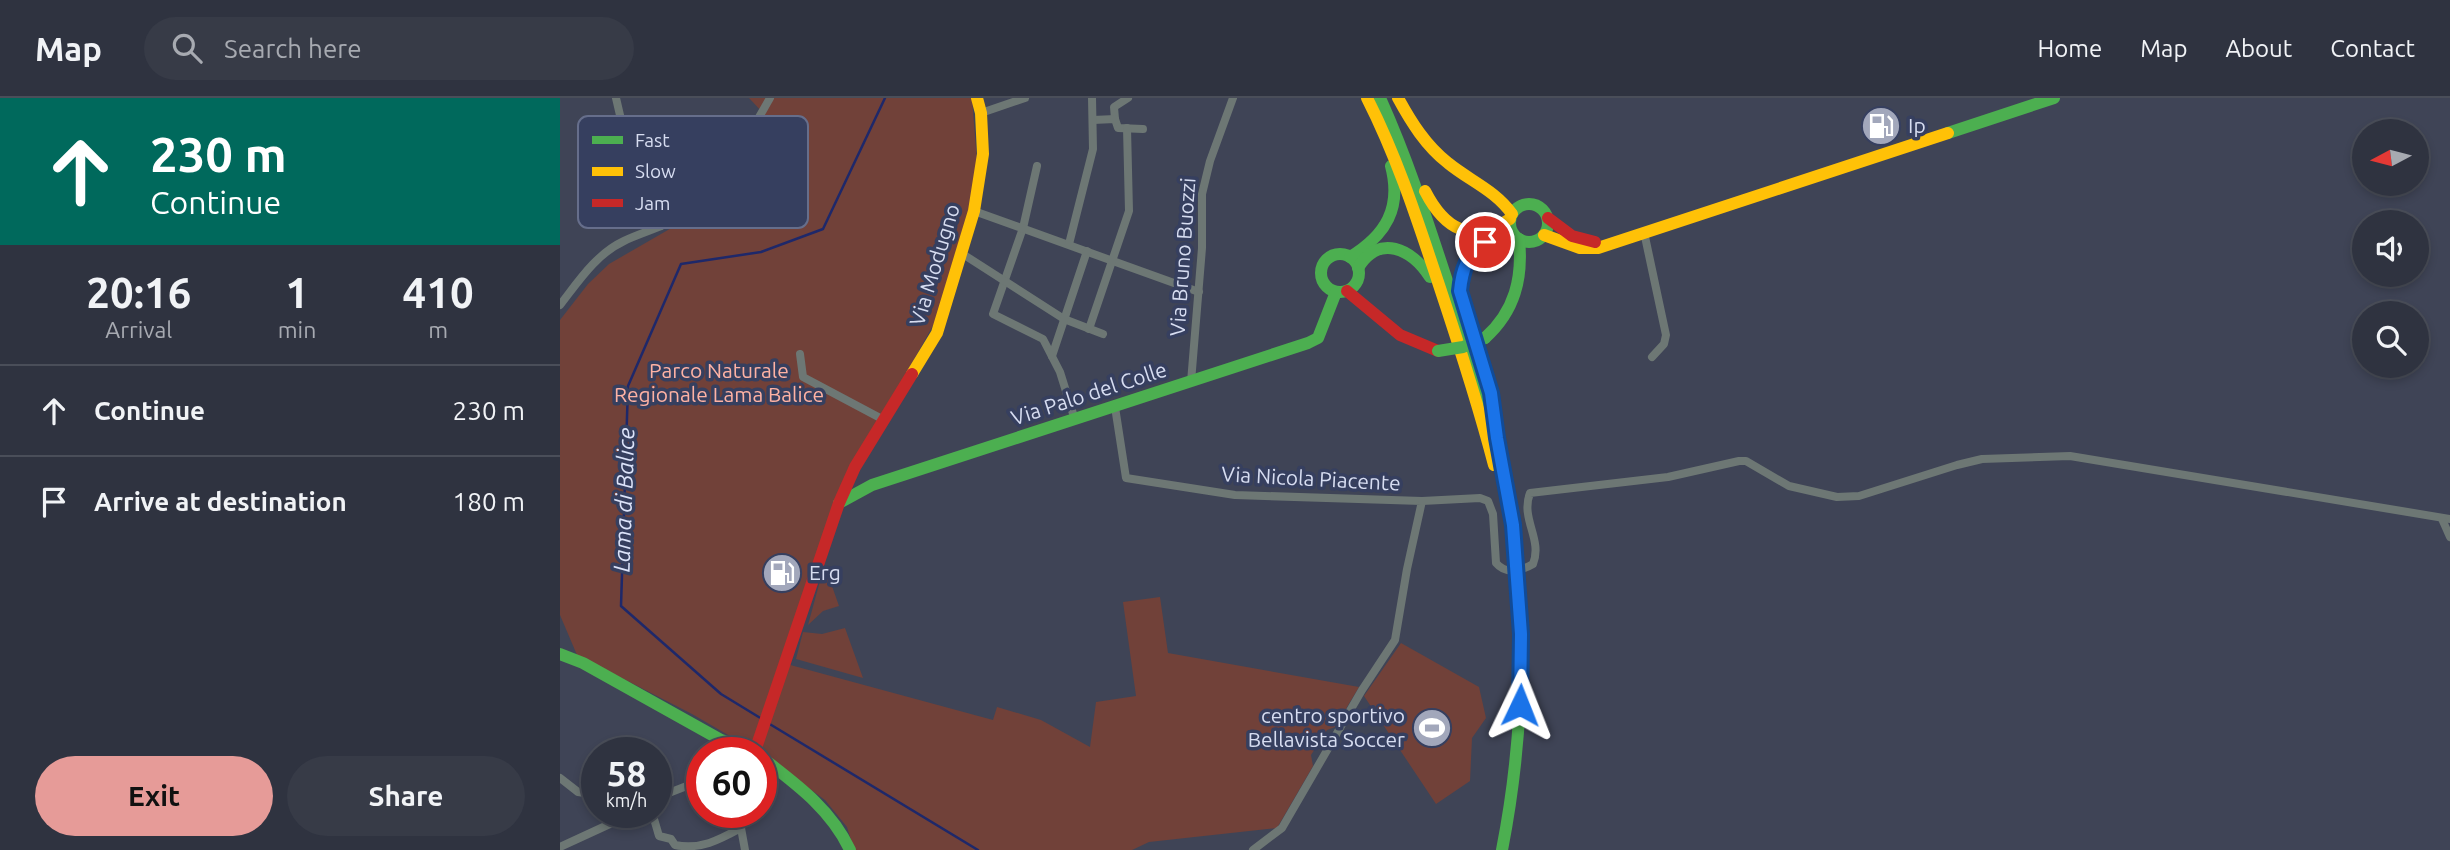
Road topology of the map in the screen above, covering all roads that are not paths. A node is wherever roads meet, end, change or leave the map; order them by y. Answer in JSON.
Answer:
{"nodes":[{"id":1,"x":616,"y":98,"type":"edge"},
{"id":2,"x":770,"y":98,"type":"edge"},
{"id":3,"x":977,"y":98,"type":"edge"},
{"id":4,"x":1025,"y":98,"type":"edge"},
{"id":5,"x":1092,"y":98,"type":"edge"},
{"id":6,"x":1128,"y":98,"type":"edge"},
{"id":7,"x":1233,"y":98,"type":"edge"},
{"id":8,"x":1365,"y":98,"type":"edge"},
{"id":9,"x":1383,"y":98,"type":"edge"},
{"id":10,"x":1398,"y":98,"type":"edge"},
{"id":11,"x":2054,"y":98,"type":"edge"},
{"id":12,"x":981,"y":113,"type":"junction"},
{"id":13,"x":620,"y":116,"type":"edge"},
{"id":14,"x":759,"y":116,"type":"edge"},
{"id":15,"x":1115,"y":119,"type":"junction"},
{"id":16,"x":1093,"y":120,"type":"junction"},
{"id":17,"x":1127,"y":128,"type":"junction"},
{"id":18,"x":1143,"y":129,"type":"dead end"},
{"id":19,"x":1037,"y":166,"type":"dead end"},
{"id":20,"x":1493,"y":192,"type":"junction"},
{"id":21,"x":1523,"y":205,"type":"junction"},
{"id":22,"x":974,"y":211,"type":"junction"},
{"id":23,"x":1511,"y":217,"type":"junction"},
{"id":24,"x":1548,"y":218,"type":"junction"},
{"id":25,"x":656,"y":228,"type":"edge"},
{"id":26,"x":1023,"y":228,"type":"junction"},
{"id":27,"x":1644,"y":232,"type":"junction"},
{"id":28,"x":1516,"y":237,"type":"junction"},
{"id":29,"x":1541,"y":237,"type":"junction"},
{"id":30,"x":1616,"y":241,"type":"junction"},
{"id":31,"x":1069,"y":244,"type":"junction"},
{"id":32,"x":1087,"y":251,"type":"junction"},
{"id":33,"x":961,"y":253,"type":"junction"},
{"id":34,"x":1350,"y":257,"type":"junction"},
{"id":35,"x":1114,"y":260,"type":"junction"},
{"id":36,"x":1358,"y":268,"type":"junction"},
{"id":37,"x":1521,"y":271,"type":"junction"},
{"id":38,"x":1005,"y":281,"type":"junction"},
{"id":39,"x":1342,"y":289,"type":"junction"},
{"id":40,"x":1199,"y":292,"type":"junction"},
{"id":41,"x":560,"y":305,"type":"edge"},
{"id":42,"x":1064,"y":319,"type":"junction"},
{"id":43,"x":1089,"y":329,"type":"junction"},
{"id":44,"x":1103,"y":334,"type":"dead end"},
{"id":45,"x":800,"y":354,"type":"dead end"},
{"id":46,"x":1052,"y":356,"type":"junction"},
{"id":47,"x":1652,"y":357,"type":"dead end"},
{"id":48,"x":1191,"y":382,"type":"junction"},
{"id":49,"x":1115,"y":407,"type":"junction"},
{"id":50,"x":1479,"y":411,"type":"junction"},
{"id":51,"x":884,"y":420,"type":"junction"},
{"id":52,"x":1075,"y":420,"type":"junction"},
{"id":53,"x":1497,"y":438,"type":"junction"},
{"id":54,"x":850,"y":478,"type":"junction"},
{"id":55,"x":872,"y":485,"type":"junction"},
{"id":56,"x":1422,"y":501,"type":"junction"},
{"id":57,"x":839,"y":503,"type":"junction"},
{"id":58,"x":2446,"y":519,"type":"edge"},
{"id":59,"x":2450,"y":537,"type":"edge"},
{"id":60,"x":1516,"y":571,"type":"junction"},
{"id":61,"x":560,"y":654,"type":"edge"},
{"id":62,"x":716,"y":737,"type":"edge"},
{"id":63,"x":761,"y":737,"type":"edge"},
{"id":64,"x":777,"y":770,"type":"edge"},
{"id":65,"x":560,"y":778,"type":"edge"},
{"id":66,"x":581,"y":793,"type":"edge"},
{"id":67,"x":602,"y":828,"type":"edge"},
{"id":68,"x":656,"y":828,"type":"edge"},
{"id":69,"x":741,"y":828,"type":"joint"},
{"id":70,"x":560,"y":848,"type":"edge"},
{"id":71,"x":685,"y":849,"type":"edge"},
{"id":72,"x":745,"y":850,"type":"edge"},
{"id":73,"x":850,"y":850,"type":"edge"},
{"id":74,"x":1253,"y":850,"type":"edge"},
{"id":75,"x":1503,"y":850,"type":"edge"}],
"edges":[{"from":1,"to":13,"type":"street"},
{"from":2,"to":14,"type":"street"},
{"from":3,"to":12,"type":"main road","name":"Via Modugno"},
{"from":4,"to":12,"type":"street"},
{"from":5,"to":16,"type":"street"},
{"from":6,"to":15,"type":"street"},
{"from":7,"to":40,"type":"street","name":"Via Bruno Buozzi"},
{"from":8,"to":34,"type":"main road"},
{"from":8,"to":50,"type":"main road"},
{"from":9,"to":23,"type":"main road"},
{"from":9,"to":53,"type":"main road"},
{"from":10,"to":20,"type":"main road"},
{"from":11,"to":27,"type":"main road"},
{"from":12,"to":22,"type":"main road","name":"Via Modugno"},
{"from":15,"to":16,"type":"street"},
{"from":15,"to":17,"type":"street"},
{"from":16,"to":31,"type":"street"},
{"from":17,"to":18,"type":"street"},
{"from":17,"to":35,"type":"street"},
{"from":19,"to":26,"type":"street"},
{"from":20,"to":21,"type":"main road"},
{"from":20,"to":23,"type":"main road"},
{"from":21,"to":23,"type":"main road"},
{"from":21,"to":24,"type":"main road"},
{"from":22,"to":26,"type":"street"},
{"from":22,"to":33,"type":"main road","name":"Via Modugno"},
{"from":23,"to":28,"type":"main road"},
{"from":24,"to":29,"type":"main road"},
{"from":24,"to":30,"type":"main road"},
{"from":25,"to":41,"type":"street"},
{"from":26,"to":31,"type":"street"},
{"from":26,"to":38,"type":"street"},
{"from":27,"to":30,"type":"main road"},
{"from":27,"to":47,"type":"street"},
{"from":28,"to":29,"type":"main road"},
{"from":28,"to":37,"type":"main road"},
{"from":28,"to":53,"type":"main road"},
{"from":29,"to":30,"type":"main road"},
{"from":29,"to":37,"type":"main road"},
{"from":31,"to":32,"type":"street"},
{"from":32,"to":35,"type":"street"},
{"from":32,"to":42,"type":"street"},
{"from":33,"to":38,"type":"street"},
{"from":33,"to":51,"type":"main road","name":"Via Modugno"},
{"from":34,"to":36,"type":"main road"},
{"from":34,"to":39,"type":"main road"},
{"from":35,"to":40,"type":"street"},
{"from":35,"to":43,"type":"street"},
{"from":36,"to":39,"type":"main road"},
{"from":36,"to":50,"type":"main road"},
{"from":37,"to":39,"type":"main road","bridge":true},
{"from":38,"to":42,"type":"street"},
{"from":38,"to":46,"type":"street"},
{"from":39,"to":48,"type":"main road","name":"Via Palo del Colle"},
{"from":40,"to":48,"type":"street","name":"Via Bruno Buozzi"},
{"from":42,"to":43,"type":"street"},
{"from":42,"to":46,"type":"street"},
{"from":43,"to":44,"type":"street"},
{"from":45,"to":51,"type":"street"},
{"from":46,"to":52,"type":"street"},
{"from":48,"to":49,"type":"main road","name":"Via Palo del Colle"},
{"from":49,"to":52,"type":"main road","name":"Via Palo del Colle"},
{"from":49,"to":56,"type":"street","name":"Via Nicola Piacente"},
{"from":50,"to":60,"type":"main road"},
{"from":51,"to":54,"type":"main road","name":"Via Modugno"},
{"from":52,"to":55,"type":"main road","name":"Via Palo del Colle"},
{"from":53,"to":60,"type":"main road"},
{"from":54,"to":55,"type":"main road"},
{"from":54,"to":57,"type":"main road","name":"Via Modugno"},
{"from":55,"to":57,"type":"main road","name":"Via Palo del Colle"},
{"from":56,"to":60,"type":"street"},
{"from":56,"to":74,"type":"street","name":"Via Nicola Piacente"},
{"from":57,"to":63,"type":"main road","name":"Via Modugno"},
{"from":58,"to":59,"type":"street"},
{"from":58,"to":60,"type":"street"},
{"from":60,"to":75,"type":"main road"},
{"from":61,"to":62,"type":"main road"},
{"from":64,"to":73,"type":"main road"},
{"from":65,"to":66,"type":"street"},
{"from":67,"to":70,"type":"street"},
{"from":68,"to":71,"type":"street"},
{"from":69,"to":71,"type":"street"},
{"from":69,"to":72,"type":"street"}]}
